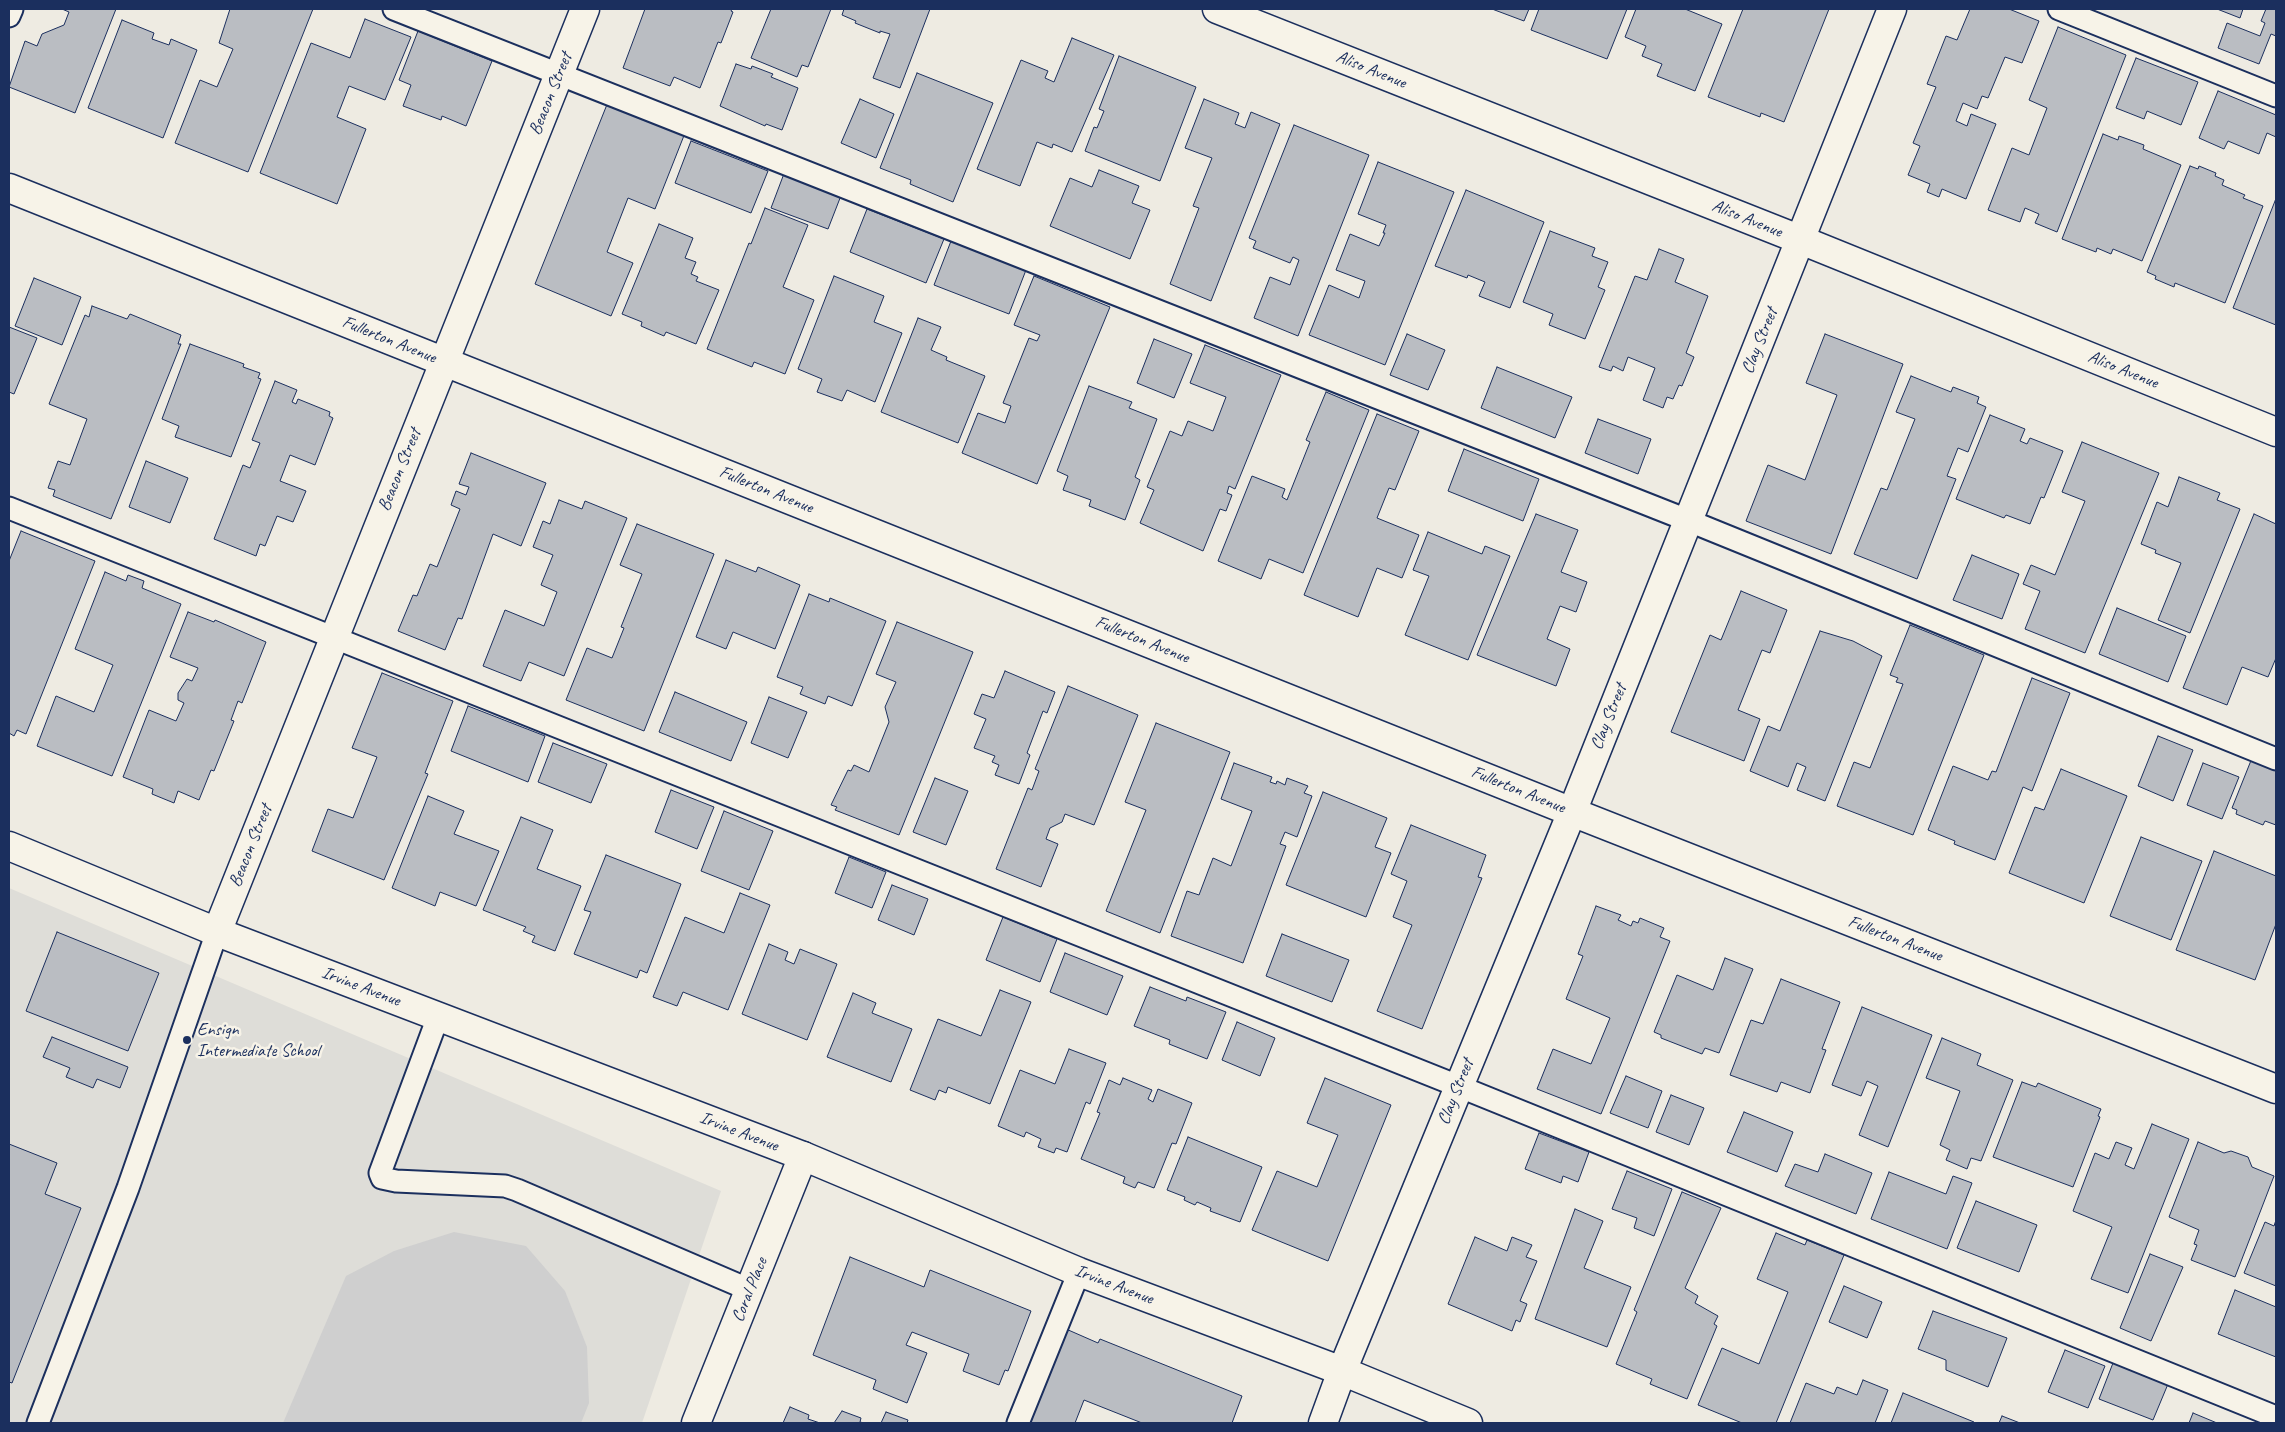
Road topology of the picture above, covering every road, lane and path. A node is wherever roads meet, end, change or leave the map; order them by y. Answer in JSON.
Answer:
{"nodes":[{"id":1,"x":12,"y":9,"type":"edge"},
{"id":2,"x":394,"y":9,"type":"edge"},
{"id":3,"x":585,"y":9,"type":"edge"},
{"id":4,"x":1217,"y":9,"type":"edge"},
{"id":5,"x":1892,"y":9,"type":"edge"},
{"id":6,"x":2058,"y":9,"type":"edge"},
{"id":7,"x":9,"y":16,"type":"edge"},
{"id":8,"x":558,"y":75,"type":"junction"},
{"id":9,"x":2276,"y":96,"type":"edge"},
{"id":10,"x":9,"y":188,"type":"edge"},
{"id":11,"x":1801,"y":240,"type":"junction"},
{"id":12,"x":444,"y":362,"type":"junction"},
{"id":13,"x":2276,"y":432,"type":"edge"},
{"id":14,"x":9,"y":508,"type":"edge"},
{"id":15,"x":1687,"y":520,"type":"junction"},
{"id":16,"x":334,"y":638,"type":"junction"},
{"id":17,"x":2276,"y":759,"type":"edge"},
{"id":18,"x":1572,"y":812,"type":"junction"},
{"id":19,"x":9,"y":846,"type":"edge"},
{"id":20,"x":216,"y":932,"type":"junction"},
{"id":21,"x":438,"y":1017,"type":"junction"},
{"id":22,"x":1458,"y":1086,"type":"junction"},
{"id":23,"x":2276,"y":1088,"type":"edge"},
{"id":24,"x":803,"y":1156,"type":"junction"},
{"id":25,"x":1079,"y":1272,"type":"junction"},
{"id":26,"x":750,"y":1290,"type":"junction"},
{"id":27,"x":1342,"y":1371,"type":"junction"},
{"id":28,"x":2276,"y":1416,"type":"edge"},
{"id":29,"x":38,"y":1423,"type":"edge"},
{"id":30,"x":696,"y":1423,"type":"edge"},
{"id":31,"x":1018,"y":1423,"type":"edge"},
{"id":32,"x":1323,"y":1423,"type":"edge"},
{"id":33,"x":1468,"y":1423,"type":"edge"}],
"edges":[{"from":1,"to":7,"type":"lane"},
{"from":2,"to":8,"type":"lane"},
{"from":3,"to":8,"type":"street","name":"Beacon Street"},
{"from":4,"to":11,"type":"street","name":"Aliso Avenue"},
{"from":5,"to":11,"type":"street","name":"Clay Street"},
{"from":6,"to":9,"type":"lane"},
{"from":8,"to":12,"type":"street","name":"Beacon Street"},
{"from":8,"to":15,"type":"lane"},
{"from":10,"to":12,"type":"street","name":"Fullerton Avenue"},
{"from":11,"to":13,"type":"street","name":"Aliso Avenue"},
{"from":11,"to":15,"type":"street","name":"Clay Street"},
{"from":12,"to":16,"type":"street","name":"Beacon Street"},
{"from":12,"to":18,"type":"street","name":"Fullerton Avenue"},
{"from":14,"to":16,"type":"lane"},
{"from":15,"to":17,"type":"lane"},
{"from":15,"to":18,"type":"street","name":"Clay Street"},
{"from":16,"to":20,"type":"street","name":"Beacon Street"},
{"from":16,"to":22,"type":"lane"},
{"from":18,"to":22,"type":"street","name":"Clay Street"},
{"from":18,"to":23,"type":"street","name":"Fullerton Avenue"},
{"from":19,"to":20,"type":"street","name":"Irvine Avenue"},
{"from":20,"to":21,"type":"street","name":"Irvine Avenue"},
{"from":20,"to":29,"type":"lane"},
{"from":21,"to":24,"type":"street","name":"Irvine Avenue"},
{"from":21,"to":26,"type":"lane"},
{"from":22,"to":27,"type":"street","name":"Clay Street"},
{"from":22,"to":28,"type":"lane"},
{"from":24,"to":25,"type":"street","name":"Irvine Avenue"},
{"from":24,"to":26,"type":"street","name":"Coral Place"},
{"from":25,"to":27,"type":"street","name":"Irvine Avenue"},
{"from":25,"to":31,"type":"lane"},
{"from":26,"to":30,"type":"street","name":"Coral Place"},
{"from":27,"to":32,"type":"street","name":"Clay Street"},
{"from":27,"to":33,"type":"street","name":"Irvine Avenue"}]}
